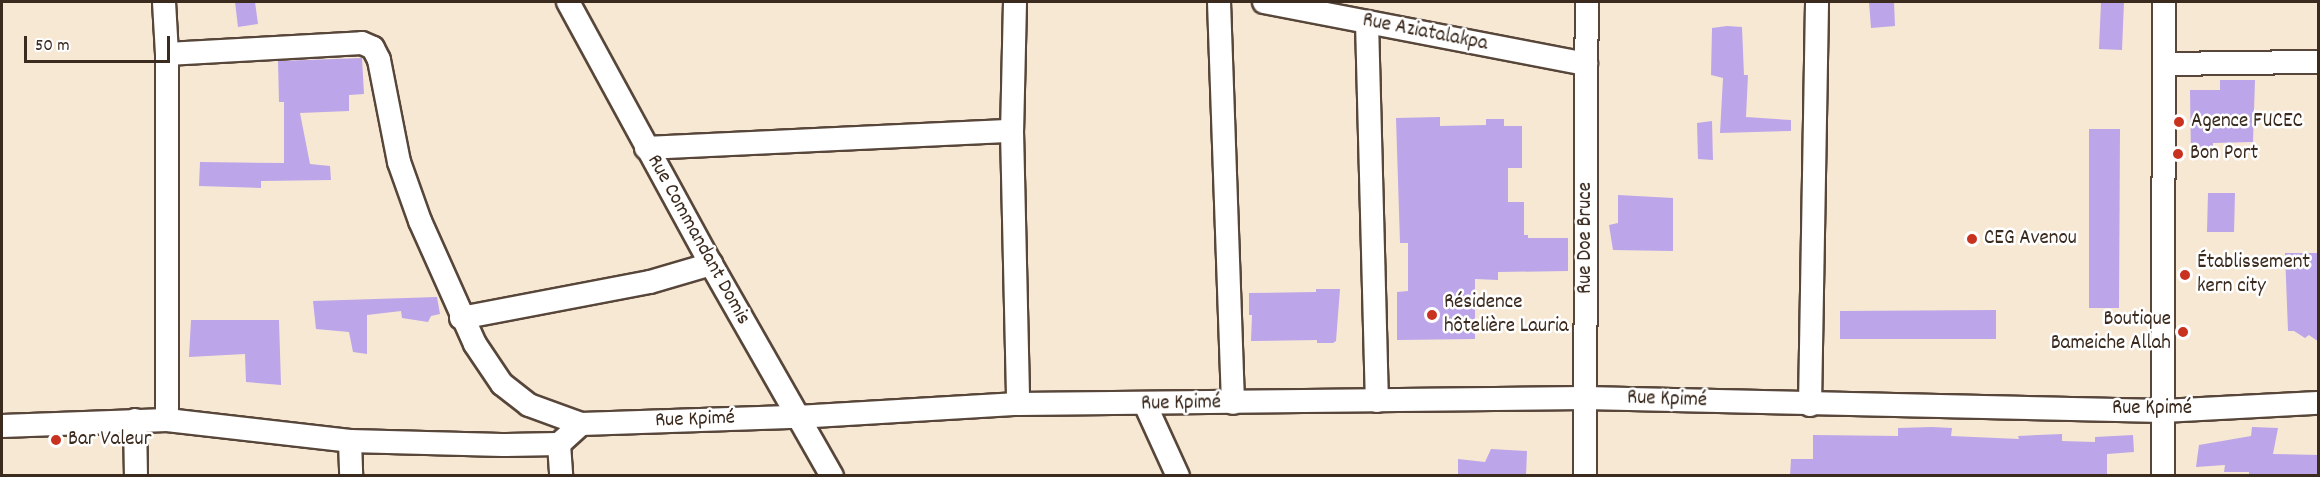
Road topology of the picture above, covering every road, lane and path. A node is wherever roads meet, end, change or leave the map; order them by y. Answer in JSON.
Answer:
{"nodes":[{"id":1,"x":164,"y":2,"type":"edge"},
{"id":2,"x":568,"y":2,"type":"edge"},
{"id":3,"x":1015,"y":2,"type":"edge"},
{"id":4,"x":1219,"y":2,"type":"edge"},
{"id":5,"x":1264,"y":2,"type":"edge"},
{"id":6,"x":1587,"y":2,"type":"edge"},
{"id":7,"x":1817,"y":2,"type":"edge"},
{"id":8,"x":2164,"y":2,"type":"edge"},
{"id":9,"x":1367,"y":22,"type":"junction"},
{"id":10,"x":167,"y":54,"type":"junction"},
{"id":11,"x":2319,"y":62,"type":"edge"},
{"id":12,"x":1586,"y":64,"type":"junction"},
{"id":13,"x":2166,"y":64,"type":"junction"},
{"id":14,"x":1012,"y":131,"type":"junction"},
{"id":15,"x":646,"y":148,"type":"junction"},
{"id":16,"x":711,"y":264,"type":"junction"},
{"id":17,"x":461,"y":318,"type":"junction"},
{"id":18,"x":1585,"y":398,"type":"junction"},
{"id":19,"x":1377,"y":401,"type":"junction"},
{"id":20,"x":1233,"y":403,"type":"junction"},
{"id":21,"x":1018,"y":404,"type":"junction"},
{"id":22,"x":1145,"y":404,"type":"junction"},
{"id":23,"x":2319,"y":404,"type":"edge"},
{"id":24,"x":1810,"y":405,"type":"junction"},
{"id":25,"x":2163,"y":411,"type":"junction"},
{"id":26,"x":797,"y":417,"type":"junction"},
{"id":27,"x":135,"y":420,"type":"junction"},
{"id":28,"x":167,"y":420,"type":"junction"},
{"id":29,"x":581,"y":424,"type":"junction"},
{"id":30,"x":2,"y":426,"type":"edge"},
{"id":31,"x":350,"y":441,"type":"junction"},
{"id":32,"x":559,"y":444,"type":"junction"},
{"id":33,"x":136,"y":476,"type":"edge"},
{"id":34,"x":351,"y":476,"type":"edge"},
{"id":35,"x":561,"y":476,"type":"edge"},
{"id":36,"x":832,"y":476,"type":"edge"},
{"id":37,"x":1178,"y":476,"type":"edge"},
{"id":38,"x":1585,"y":476,"type":"edge"},
{"id":39,"x":2163,"y":476,"type":"edge"}],
"edges":[{"from":1,"to":10,"type":"street"},
{"from":2,"to":15,"type":"street","name":"Rue Commandant Domis"},
{"from":3,"to":14,"type":"street"},
{"from":4,"to":20,"type":"street"},
{"from":5,"to":9,"type":"street","name":"Rue Aziatalakpa"},
{"from":6,"to":12,"type":"street","name":"Rue Doe Bruce"},
{"from":7,"to":24,"type":"street"},
{"from":8,"to":13,"type":"street"},
{"from":9,"to":12,"type":"street","name":"Rue Aziatalakpa"},
{"from":9,"to":19,"type":"street"},
{"from":10,"to":17,"type":"street"},
{"from":10,"to":28,"type":"street"},
{"from":11,"to":13,"type":"street"},
{"from":12,"to":18,"type":"street","name":"Rue Doe Bruce"},
{"from":13,"to":25,"type":"street"},
{"from":14,"to":15,"type":"street"},
{"from":14,"to":21,"type":"street"},
{"from":15,"to":16,"type":"street","name":"Rue Commandant Domis"},
{"from":16,"to":17,"type":"street"},
{"from":16,"to":26,"type":"street","name":"Rue Commandant Domis"},
{"from":17,"to":29,"type":"street"},
{"from":18,"to":19,"type":"street","name":"Rue Kpimé"},
{"from":18,"to":24,"type":"street","name":"Rue Kpimé"},
{"from":18,"to":38,"type":"street","name":"Rue Doe Bruce"},
{"from":19,"to":20,"type":"street","name":"Rue Kpimé"},
{"from":20,"to":22,"type":"street","name":"Rue Kpimé"},
{"from":21,"to":22,"type":"street","name":"Rue Kpimé"},
{"from":21,"to":26,"type":"street","name":"Rue Kpimé"},
{"from":22,"to":37,"type":"street"},
{"from":23,"to":25,"type":"street","name":"Rue Kpimé"},
{"from":24,"to":25,"type":"street","name":"Rue Kpimé"},
{"from":25,"to":39,"type":"street"},
{"from":26,"to":29,"type":"street","name":"Rue Kpimé"},
{"from":26,"to":36,"type":"street","name":"Rue Commandant Domis"},
{"from":27,"to":28,"type":"street"},
{"from":27,"to":30,"type":"street"},
{"from":27,"to":33,"type":"street"},
{"from":28,"to":31,"type":"street"},
{"from":29,"to":32,"type":"street"},
{"from":31,"to":32,"type":"street"},
{"from":31,"to":34,"type":"street"},
{"from":32,"to":35,"type":"street"}]}
